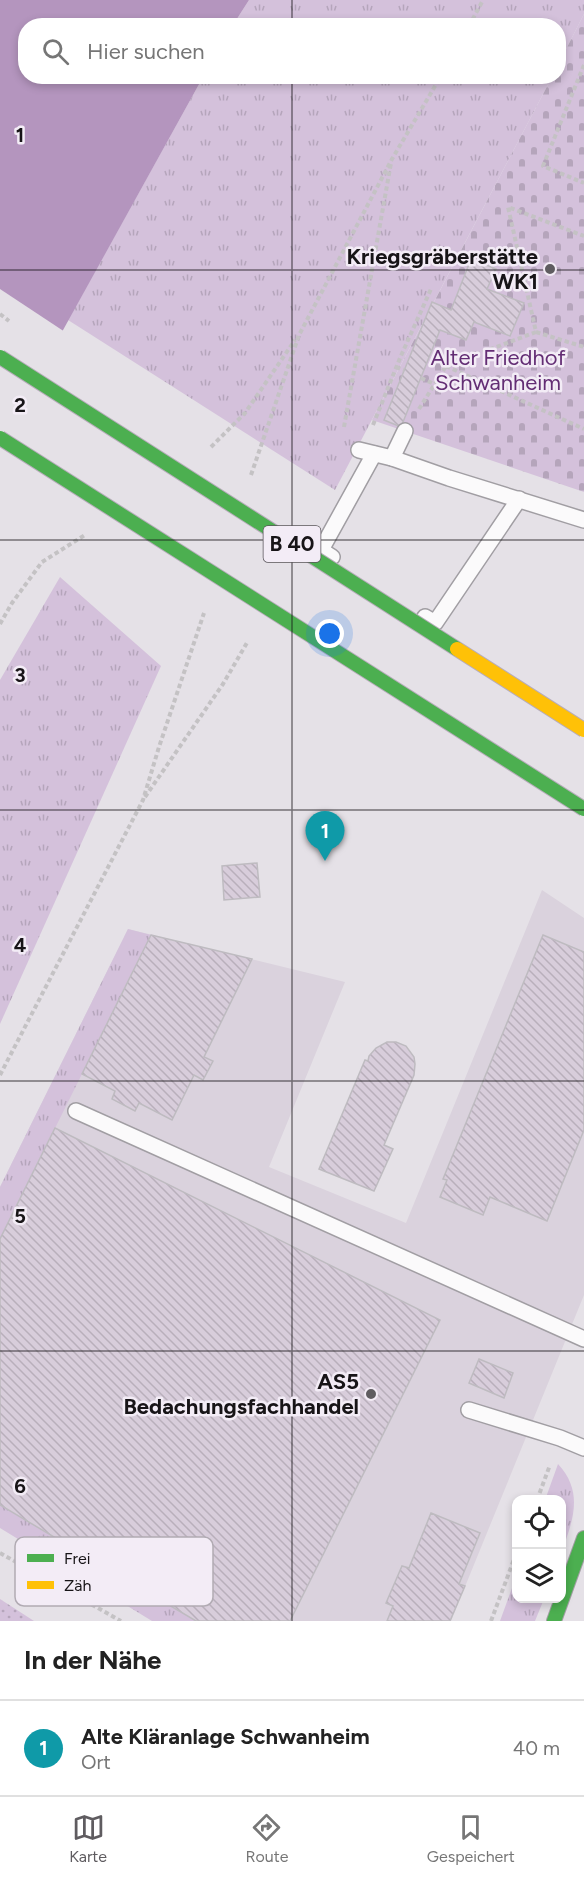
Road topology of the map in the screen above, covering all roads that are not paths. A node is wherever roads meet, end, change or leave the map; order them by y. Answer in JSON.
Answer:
{"nodes":[{"id":1,"x":0,"y":357,"type":"edge"},
{"id":2,"x":405,"y":431,"type":"road end"},
{"id":3,"x":0,"y":438,"type":"edge"},
{"id":4,"x":392,"y":458,"type":"junction"},
{"id":5,"x":519,"y":499,"type":"junction"},
{"id":6,"x":584,"y":520,"type":"edge"},
{"id":7,"x":584,"y":730,"type":"edge"},
{"id":8,"x":584,"y":808,"type":"edge"},
{"id":9,"x":76,"y":1111,"type":"dead end"},
{"id":10,"x":584,"y":1338,"type":"edge"},
{"id":11,"x":469,"y":1410,"type":"dead end"},
{"id":12,"x":584,"y":1448,"type":"edge"},
{"id":13,"x":584,"y":1538,"type":"edge"},
{"id":14,"x":554,"y":1621,"type":"edge"}],
"edges":[{"from":1,"to":7,"type":"main road","number":"B 40","bridge":true},
{"from":2,"to":4,"type":"lane"},
{"from":3,"to":8,"type":"main road","bridge":true},
{"from":4,"to":5,"type":"lane"},
{"from":4,"to":5,"type":"lane"},
{"from":5,"to":6,"type":"lane"},
{"from":9,"to":10,"type":"lane"},
{"from":11,"to":12,"type":"lane"},
{"from":13,"to":14,"type":"main road"}]}
